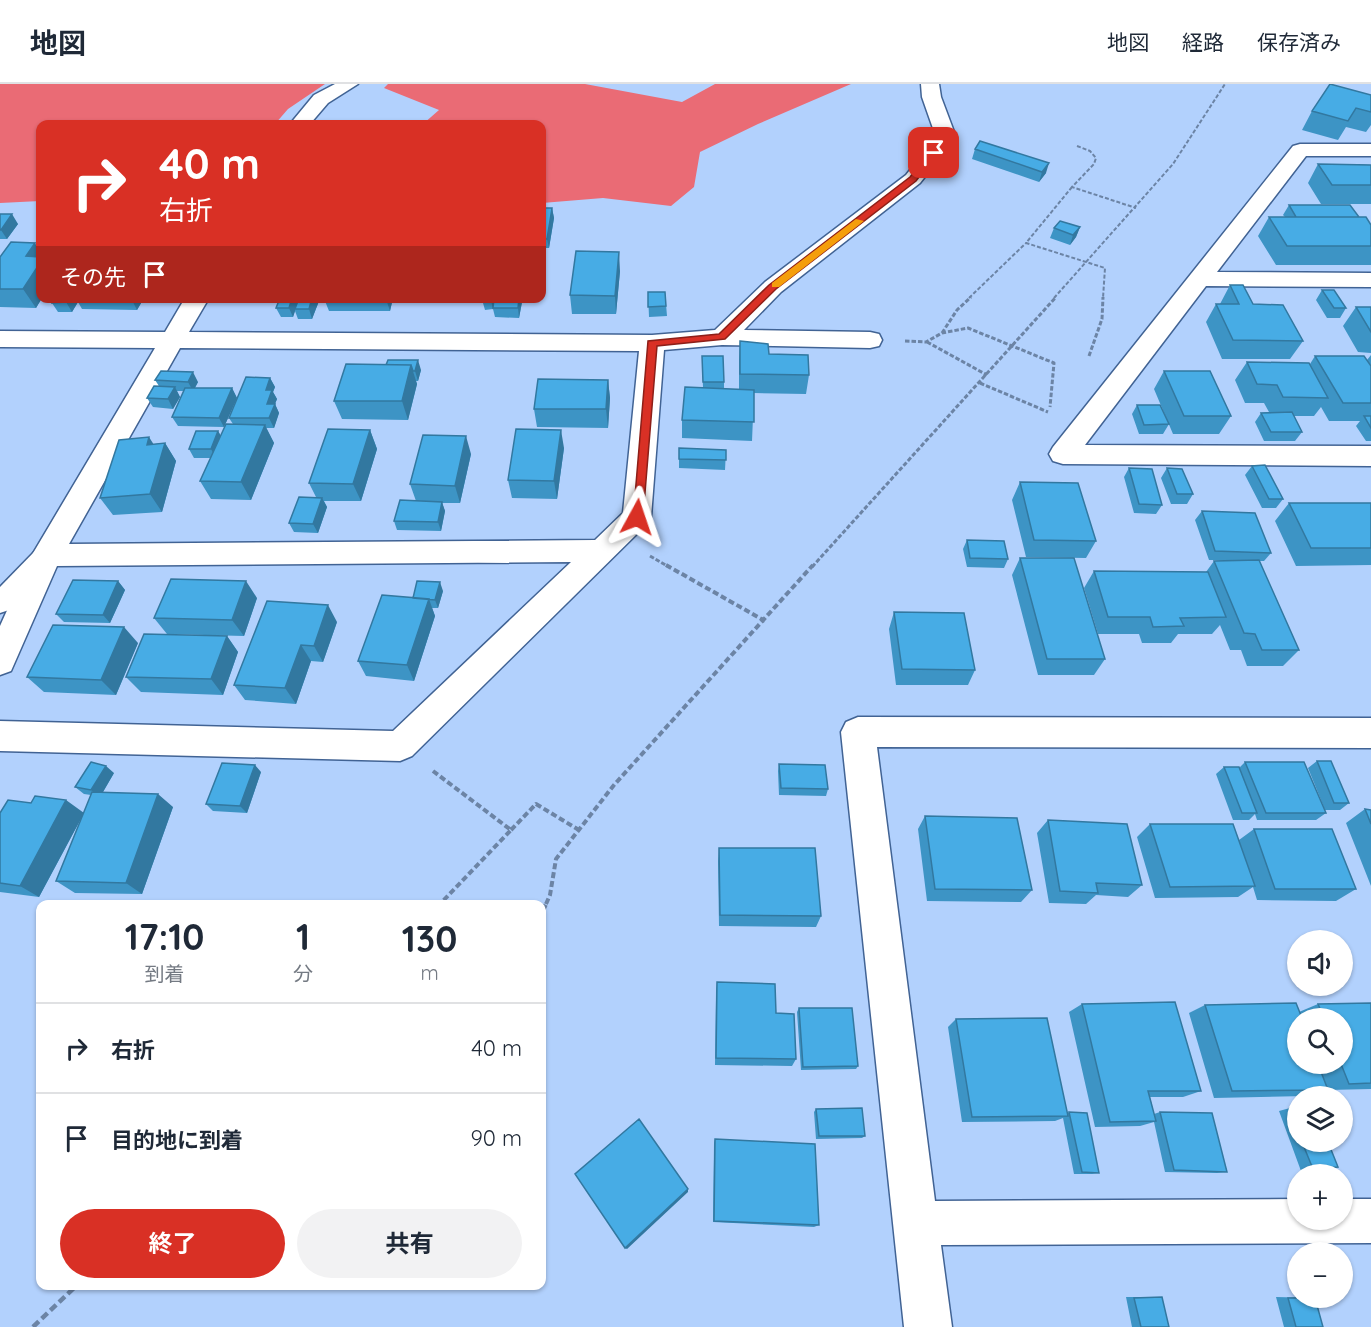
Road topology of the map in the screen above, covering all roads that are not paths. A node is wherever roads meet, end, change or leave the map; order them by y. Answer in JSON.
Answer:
{"nodes":[{"id":1,"x":349,"y":84,"type":"edge"},
{"id":2,"x":930,"y":84,"type":"edge"},
{"id":3,"x":303,"y":120,"type":"edge"},
{"id":4,"x":1371,"y":150,"type":"edge"},
{"id":5,"x":1200,"y":279,"type":"junction"},
{"id":6,"x":1371,"y":280,"type":"edge"},
{"id":7,"x":194,"y":303,"type":"edge"},
{"id":8,"x":722,"y":337,"type":"junction"},
{"id":9,"x":0,"y":339,"type":"edge"},
{"id":10,"x":870,"y":340,"type":"road end"},
{"id":11,"x":171,"y":341,"type":"junction"},
{"id":12,"x":652,"y":343,"type":"junction"},
{"id":13,"x":1371,"y":456,"type":"edge"},
{"id":14,"x":608,"y":544,"type":"junction"},
{"id":15,"x":47,"y":555,"type":"junction"},
{"id":16,"x":0,"y":603,"type":"edge"},
{"id":17,"x":0,"y":662,"type":"edge"},
{"id":18,"x":1371,"y":733,"type":"edge"},
{"id":19,"x":0,"y":736,"type":"edge"},
{"id":20,"x":1371,"y":1221,"type":"edge"},
{"id":21,"x":916,"y":1223,"type":"junction"},
{"id":22,"x":928,"y":1327,"type":"edge"}],
"edges":[{"from":1,"to":3,"type":"street"},
{"from":2,"to":8,"type":"street"},
{"from":4,"to":5,"type":"street"},
{"from":5,"to":6,"type":"street"},
{"from":5,"to":13,"type":"street"},
{"from":7,"to":11,"type":"street"},
{"from":8,"to":10,"type":"street"},
{"from":8,"to":12,"type":"street"},
{"from":9,"to":11,"type":"street"},
{"from":11,"to":12,"type":"street"},
{"from":11,"to":15,"type":"street"},
{"from":12,"to":14,"type":"street"},
{"from":14,"to":15,"type":"street"},
{"from":14,"to":19,"type":"street"},
{"from":15,"to":16,"type":"lane"},
{"from":15,"to":17,"type":"street"},
{"from":18,"to":21,"type":"street"},
{"from":20,"to":21,"type":"street"},
{"from":21,"to":22,"type":"street"}]}
